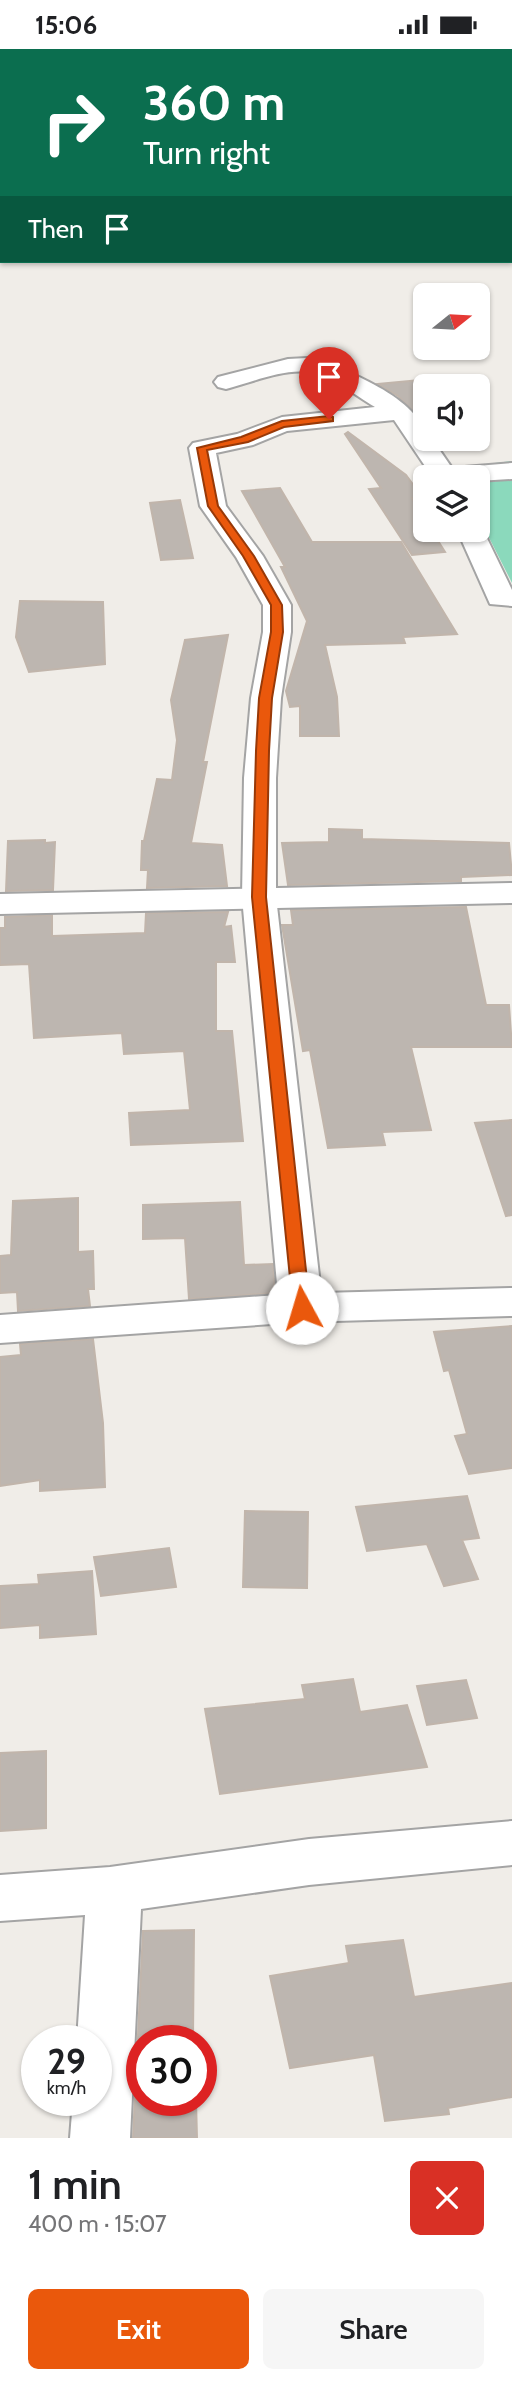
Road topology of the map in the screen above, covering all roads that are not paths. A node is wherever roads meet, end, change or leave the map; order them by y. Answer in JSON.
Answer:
{"nodes":[{"id":1,"x":226,"y":382,"type":"dead end"},
{"id":2,"x":401,"y":412,"type":"junction"},
{"id":3,"x":438,"y":465,"type":"edge"},
{"id":4,"x":512,"y":471,"type":"edge"},
{"id":5,"x":490,"y":473,"type":"edge"},
{"id":6,"x":476,"y":542,"type":"edge"},
{"id":7,"x":508,"y":607,"type":"edge"},
{"id":8,"x":512,"y":893,"type":"edge"},
{"id":9,"x":259,"y":897,"type":"junction"},
{"id":10,"x":0,"y":904,"type":"edge"},
{"id":11,"x":512,"y":1302,"type":"edge"},
{"id":12,"x":302,"y":1308,"type":"junction"},
{"id":13,"x":0,"y":1329,"type":"edge"},
{"id":14,"x":512,"y":1843,"type":"edge"},
{"id":15,"x":110,"y":1890,"type":"junction"},
{"id":16,"x":0,"y":1898,"type":"edge"},
{"id":17,"x":100,"y":2138,"type":"edge"}],
"edges":[{"from":1,"to":2,"type":"street"},
{"from":2,"to":3,"type":"street"},
{"from":2,"to":9,"type":"street"},
{"from":4,"to":5,"type":"street"},
{"from":6,"to":7,"type":"street"},
{"from":8,"to":9,"type":"street"},
{"from":9,"to":10,"type":"street"},
{"from":9,"to":12,"type":"street"},
{"from":11,"to":12,"type":"street"},
{"from":12,"to":13,"type":"street"},
{"from":14,"to":15,"type":"street"},
{"from":15,"to":16,"type":"street"},
{"from":15,"to":17,"type":"street"}]}
